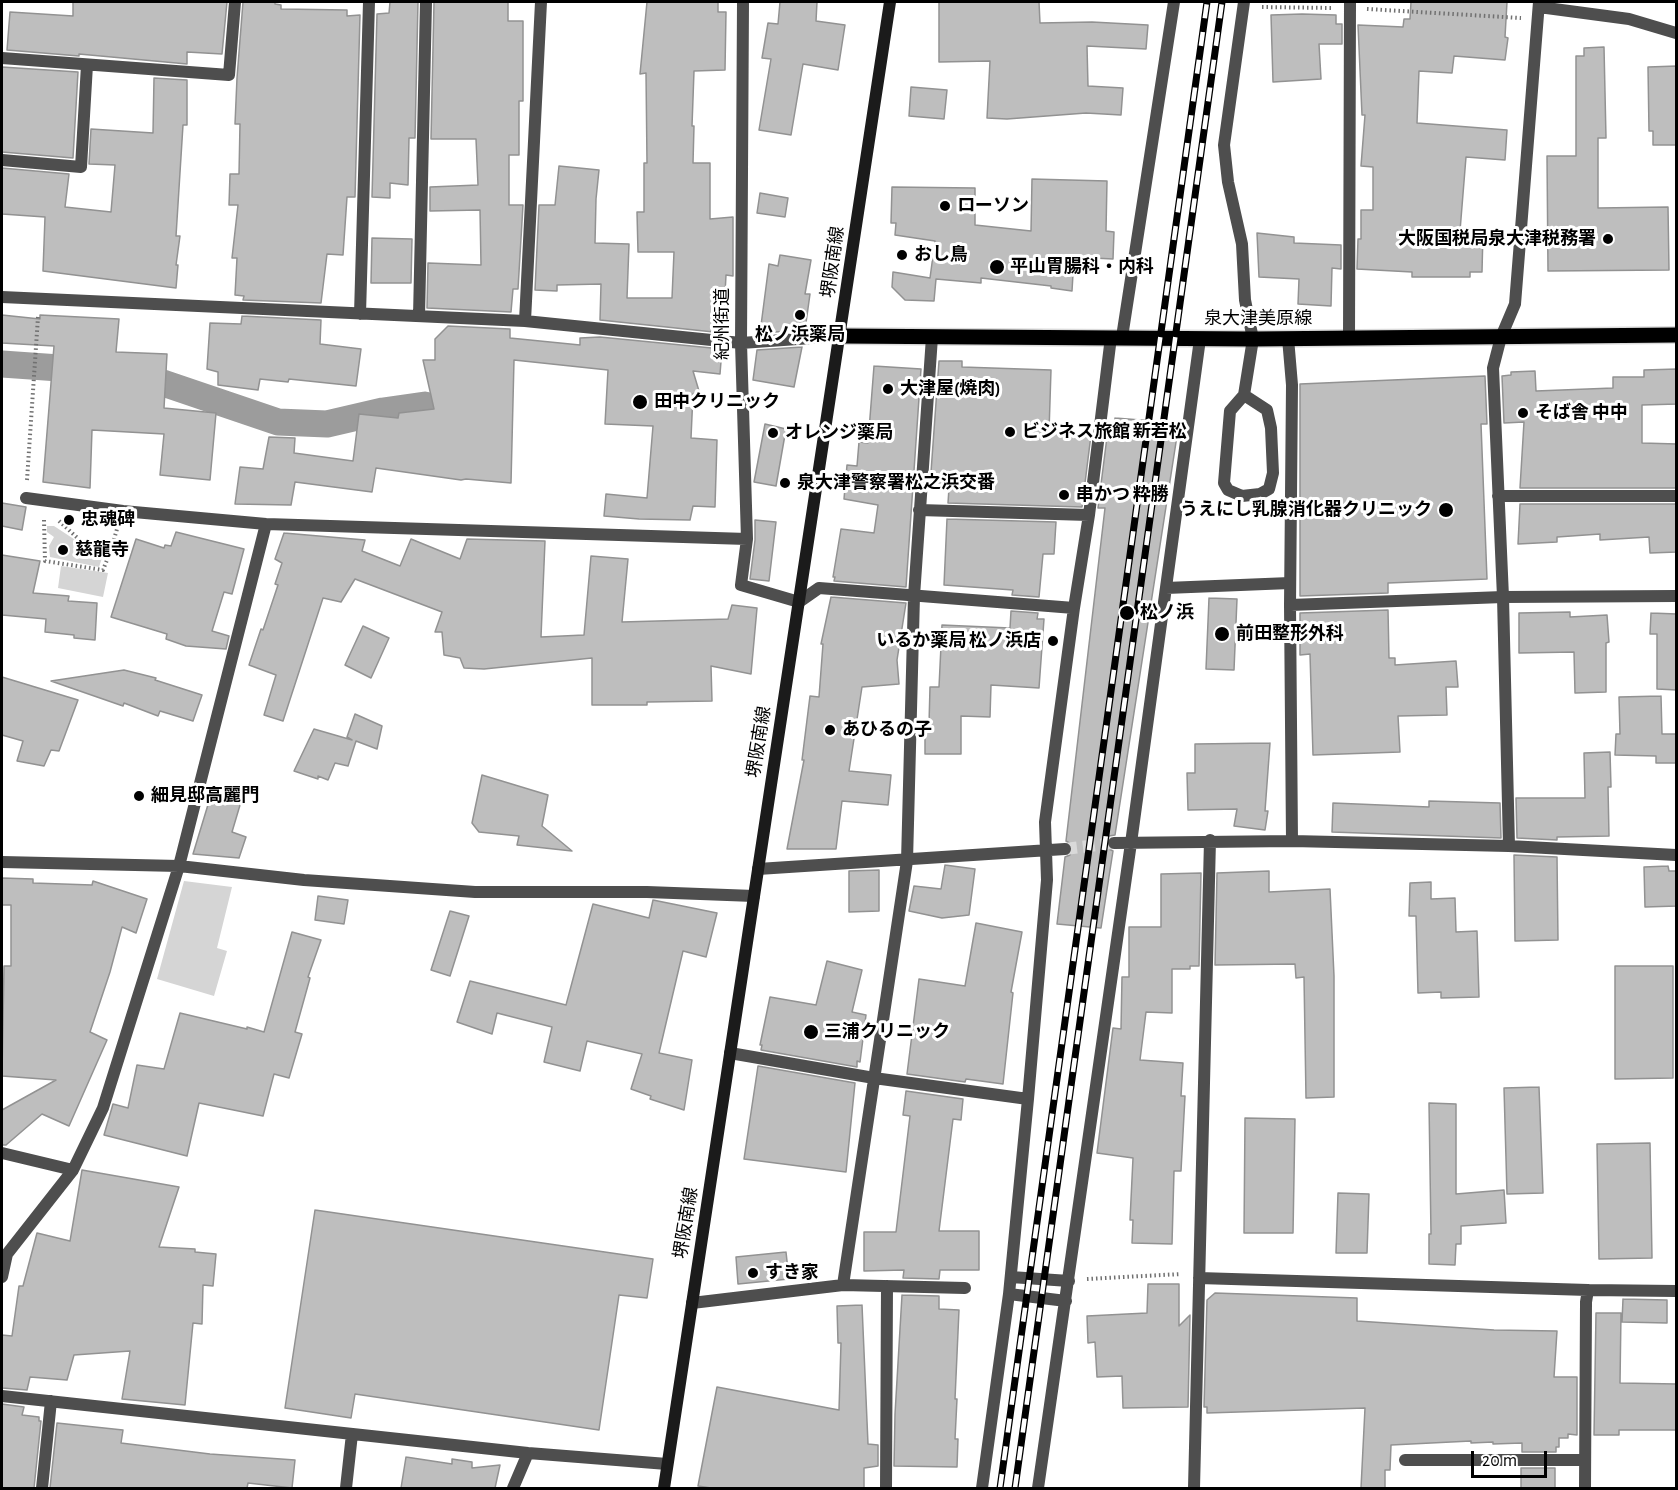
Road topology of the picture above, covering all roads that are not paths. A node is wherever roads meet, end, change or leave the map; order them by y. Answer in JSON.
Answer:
{"nodes":[{"id":1,"x":235,"y":2,"type":"edge"},
{"id":2,"x":369,"y":2,"type":"edge"},
{"id":3,"x":426,"y":2,"type":"edge"},
{"id":4,"x":541,"y":2,"type":"edge"},
{"id":5,"x":743,"y":2,"type":"edge"},
{"id":6,"x":890,"y":2,"type":"edge"},
{"id":7,"x":1174,"y":2,"type":"edge"},
{"id":8,"x":1244,"y":2,"type":"edge"},
{"id":9,"x":1539,"y":4,"type":"edge"},
{"id":10,"x":1350,"y":5,"type":"edge"},
{"id":11,"x":1677,"y":33,"type":"edge"},
{"id":12,"x":2,"y":58,"type":"edge"},
{"id":13,"x":87,"y":65,"type":"junction"},
{"id":14,"x":2,"y":160,"type":"edge"},
{"id":15,"x":2,"y":297,"type":"edge"},
{"id":16,"x":360,"y":314,"type":"junction"},
{"id":17,"x":419,"y":316,"type":"junction"},
{"id":18,"x":525,"y":321,"type":"junction"},
{"id":19,"x":1677,"y":335,"type":"edge"},
{"id":20,"x":840,"y":336,"type":"junction"},
{"id":21,"x":932,"y":337,"type":"junction"},
{"id":22,"x":1117,"y":337,"type":"junction"},
{"id":23,"x":1348,"y":337,"type":"junction"},
{"id":24,"x":1501,"y":337,"type":"junction"},
{"id":25,"x":1288,"y":338,"type":"junction"},
{"id":26,"x":1200,"y":339,"type":"junction"},
{"id":27,"x":1253,"y":339,"type":"junction"},
{"id":28,"x":741,"y":343,"type":"junction"},
{"id":29,"x":1244,"y":395,"type":"junction"},
{"id":30,"x":1498,"y":496,"type":"junction"},
{"id":31,"x":1677,"y":496,"type":"edge"},
{"id":32,"x":26,"y":498,"type":"road end"},
{"id":33,"x":919,"y":510,"type":"junction"},
{"id":34,"x":1089,"y":515,"type":"junction"},
{"id":35,"x":266,"y":524,"type":"junction"},
{"id":36,"x":747,"y":539,"type":"junction"},
{"id":37,"x":1290,"y":583,"type":"junction"},
{"id":38,"x":1166,"y":588,"type":"junction"},
{"id":39,"x":914,"y":596,"type":"junction"},
{"id":40,"x":1677,"y":596,"type":"edge"},
{"id":41,"x":1503,"y":597,"type":"junction"},
{"id":42,"x":799,"y":602,"type":"junction"},
{"id":43,"x":1290,"y":605,"type":"junction"},
{"id":44,"x":1074,"y":608,"type":"junction"},
{"id":45,"x":1210,"y":840,"type":"junction"},
{"id":46,"x":1292,"y":841,"type":"junction"},
{"id":47,"x":1114,"y":843,"type":"tunnel mouth"},
{"id":48,"x":1131,"y":843,"type":"junction"},
{"id":49,"x":1509,"y":846,"type":"junction"},
{"id":50,"x":1065,"y":849,"type":"tunnel mouth"},
{"id":51,"x":1048,"y":851,"type":"junction"},
{"id":52,"x":1677,"y":855,"type":"edge"},
{"id":53,"x":906,"y":861,"type":"junction"},
{"id":54,"x":2,"y":862,"type":"edge"},
{"id":55,"x":179,"y":866,"type":"junction"},
{"id":56,"x":758,"y":869,"type":"junction"},
{"id":57,"x":754,"y":896,"type":"junction"},
{"id":58,"x":730,"y":1053,"type":"junction"},
{"id":59,"x":874,"y":1078,"type":"junction"},
{"id":60,"x":1028,"y":1099,"type":"junction"},
{"id":61,"x":2,"y":1153,"type":"edge"},
{"id":62,"x":73,"y":1170,"type":"junction"},
{"id":63,"x":1011,"y":1276,"type":"junction"},
{"id":64,"x":2,"y":1277,"type":"edge"},
{"id":65,"x":1199,"y":1278,"type":"junction"},
{"id":66,"x":1069,"y":1281,"type":"junction"},
{"id":67,"x":843,"y":1285,"type":"junction"},
{"id":68,"x":887,"y":1286,"type":"junction"},
{"id":69,"x":964,"y":1288,"type":"dead end"},
{"id":70,"x":1588,"y":1290,"type":"junction"},
{"id":71,"x":1677,"y":1291,"type":"edge"},
{"id":72,"x":1009,"y":1294,"type":"junction"},
{"id":73,"x":1066,"y":1300,"type":"junction"},
{"id":74,"x":692,"y":1303,"type":"junction"},
{"id":75,"x":2,"y":1396,"type":"edge"},
{"id":76,"x":51,"y":1401,"type":"junction"},
{"id":77,"x":351,"y":1434,"type":"junction"},
{"id":78,"x":528,"y":1453,"type":"junction"},
{"id":79,"x":1405,"y":1460,"type":"dead end"},
{"id":80,"x":1585,"y":1460,"type":"junction"},
{"id":81,"x":667,"y":1464,"type":"junction"},
{"id":82,"x":42,"y":1488,"type":"edge"},
{"id":83,"x":346,"y":1488,"type":"edge"},
{"id":84,"x":513,"y":1488,"type":"edge"},
{"id":85,"x":663,"y":1488,"type":"edge"},
{"id":86,"x":886,"y":1488,"type":"edge"},
{"id":87,"x":982,"y":1488,"type":"edge"},
{"id":88,"x":1038,"y":1488,"type":"edge"},
{"id":89,"x":1194,"y":1488,"type":"edge"},
{"id":90,"x":1585,"y":1488,"type":"edge"}],
"edges":[{"from":1,"to":13,"type":"street"},
{"from":2,"to":16,"type":"street"},
{"from":3,"to":17,"type":"street"},
{"from":4,"to":18,"type":"street"},
{"from":5,"to":28,"type":"street","name":"紀州街道"},
{"from":6,"to":20,"type":"main road","name":"堺阪南線"},
{"from":7,"to":22,"type":"street"},
{"from":8,"to":27,"type":"street"},
{"from":9,"to":11,"type":"street"},
{"from":9,"to":24,"type":"street"},
{"from":10,"to":23,"type":"street"},
{"from":12,"to":13,"type":"street"},
{"from":13,"to":14,"type":"street"},
{"from":15,"to":16,"type":"street"},
{"from":16,"to":17,"type":"street"},
{"from":17,"to":18,"type":"street"},
{"from":18,"to":28,"type":"street"},
{"from":19,"to":24,"type":"main road","name":"泉大津美原線"},
{"from":20,"to":21,"type":"main road","name":"泉大津美原線"},
{"from":20,"to":28,"type":"street"},
{"from":20,"to":42,"type":"main road","name":"堺阪南線"},
{"from":21,"to":22,"type":"main road","name":"泉大津美原線"},
{"from":21,"to":33,"type":"street"},
{"from":22,"to":26,"type":"main road","name":"泉大津美原線"},
{"from":22,"to":34,"type":"street"},
{"from":23,"to":24,"type":"main road","name":"泉大津美原線"},
{"from":23,"to":25,"type":"main road","name":"泉大津美原線"},
{"from":24,"to":30,"type":"street"},
{"from":25,"to":27,"type":"main road","name":"泉大津美原線"},
{"from":25,"to":37,"type":"street"},
{"from":26,"to":27,"type":"main road","name":"泉大津美原線"},
{"from":26,"to":38,"type":"street"},
{"from":27,"to":29,"type":"street"},
{"from":28,"to":36,"type":"street","name":"紀州街道"},
{"from":29,"to":29,"type":"street"},
{"from":30,"to":31,"type":"street"},
{"from":30,"to":41,"type":"street"},
{"from":32,"to":35,"type":"street"},
{"from":33,"to":34,"type":"street"},
{"from":33,"to":39,"type":"street"},
{"from":34,"to":44,"type":"street"},
{"from":35,"to":36,"type":"street"},
{"from":35,"to":55,"type":"street"},
{"from":36,"to":42,"type":"street","name":"紀州街道"},
{"from":37,"to":38,"type":"street"},
{"from":37,"to":43,"type":"street"},
{"from":38,"to":48,"type":"street"},
{"from":39,"to":42,"type":"street"},
{"from":39,"to":44,"type":"street"},
{"from":39,"to":53,"type":"street"},
{"from":40,"to":41,"type":"street"},
{"from":41,"to":43,"type":"street"},
{"from":41,"to":49,"type":"street"},
{"from":42,"to":56,"type":"main road","name":"堺阪南線"},
{"from":43,"to":46,"type":"street"},
{"from":44,"to":51,"type":"street"},
{"from":45,"to":46,"type":"street"},
{"from":45,"to":48,"type":"street"},
{"from":45,"to":65,"type":"street"},
{"from":46,"to":49,"type":"street"},
{"from":47,"to":48,"type":"street"},
{"from":48,"to":66,"type":"street"},
{"from":49,"to":52,"type":"street"},
{"from":50,"to":51,"type":"street"},
{"from":51,"to":53,"type":"street"},
{"from":51,"to":60,"type":"street"},
{"from":53,"to":56,"type":"street"},
{"from":53,"to":59,"type":"street"},
{"from":54,"to":55,"type":"street"},
{"from":55,"to":57,"type":"street"},
{"from":55,"to":62,"type":"street"},
{"from":56,"to":57,"type":"main road","name":"堺阪南線"},
{"from":57,"to":58,"type":"main road","name":"堺阪南線"},
{"from":58,"to":59,"type":"street"},
{"from":58,"to":74,"type":"main road","name":"堺阪南線"},
{"from":59,"to":60,"type":"street"},
{"from":59,"to":67,"type":"street"},
{"from":60,"to":63,"type":"street"},
{"from":61,"to":62,"type":"street"},
{"from":62,"to":64,"type":"street"},
{"from":63,"to":66,"type":"street"},
{"from":63,"to":72,"type":"street"},
{"from":65,"to":70,"type":"street"},
{"from":65,"to":89,"type":"street"},
{"from":66,"to":73,"type":"street"},
{"from":67,"to":68,"type":"street"},
{"from":67,"to":74,"type":"street"},
{"from":68,"to":69,"type":"street"},
{"from":68,"to":86,"type":"street"},
{"from":70,"to":71,"type":"street"},
{"from":70,"to":80,"type":"street"},
{"from":72,"to":73,"type":"street"},
{"from":72,"to":87,"type":"street"},
{"from":73,"to":88,"type":"street"},
{"from":74,"to":81,"type":"main road","name":"堺阪南線"},
{"from":75,"to":76,"type":"street"},
{"from":76,"to":77,"type":"street"},
{"from":76,"to":82,"type":"street"},
{"from":77,"to":78,"type":"street"},
{"from":77,"to":83,"type":"street"},
{"from":78,"to":81,"type":"street"},
{"from":78,"to":84,"type":"street"},
{"from":79,"to":80,"type":"street"},
{"from":80,"to":90,"type":"street"},
{"from":81,"to":85,"type":"main road","name":"堺阪南線"}]}
